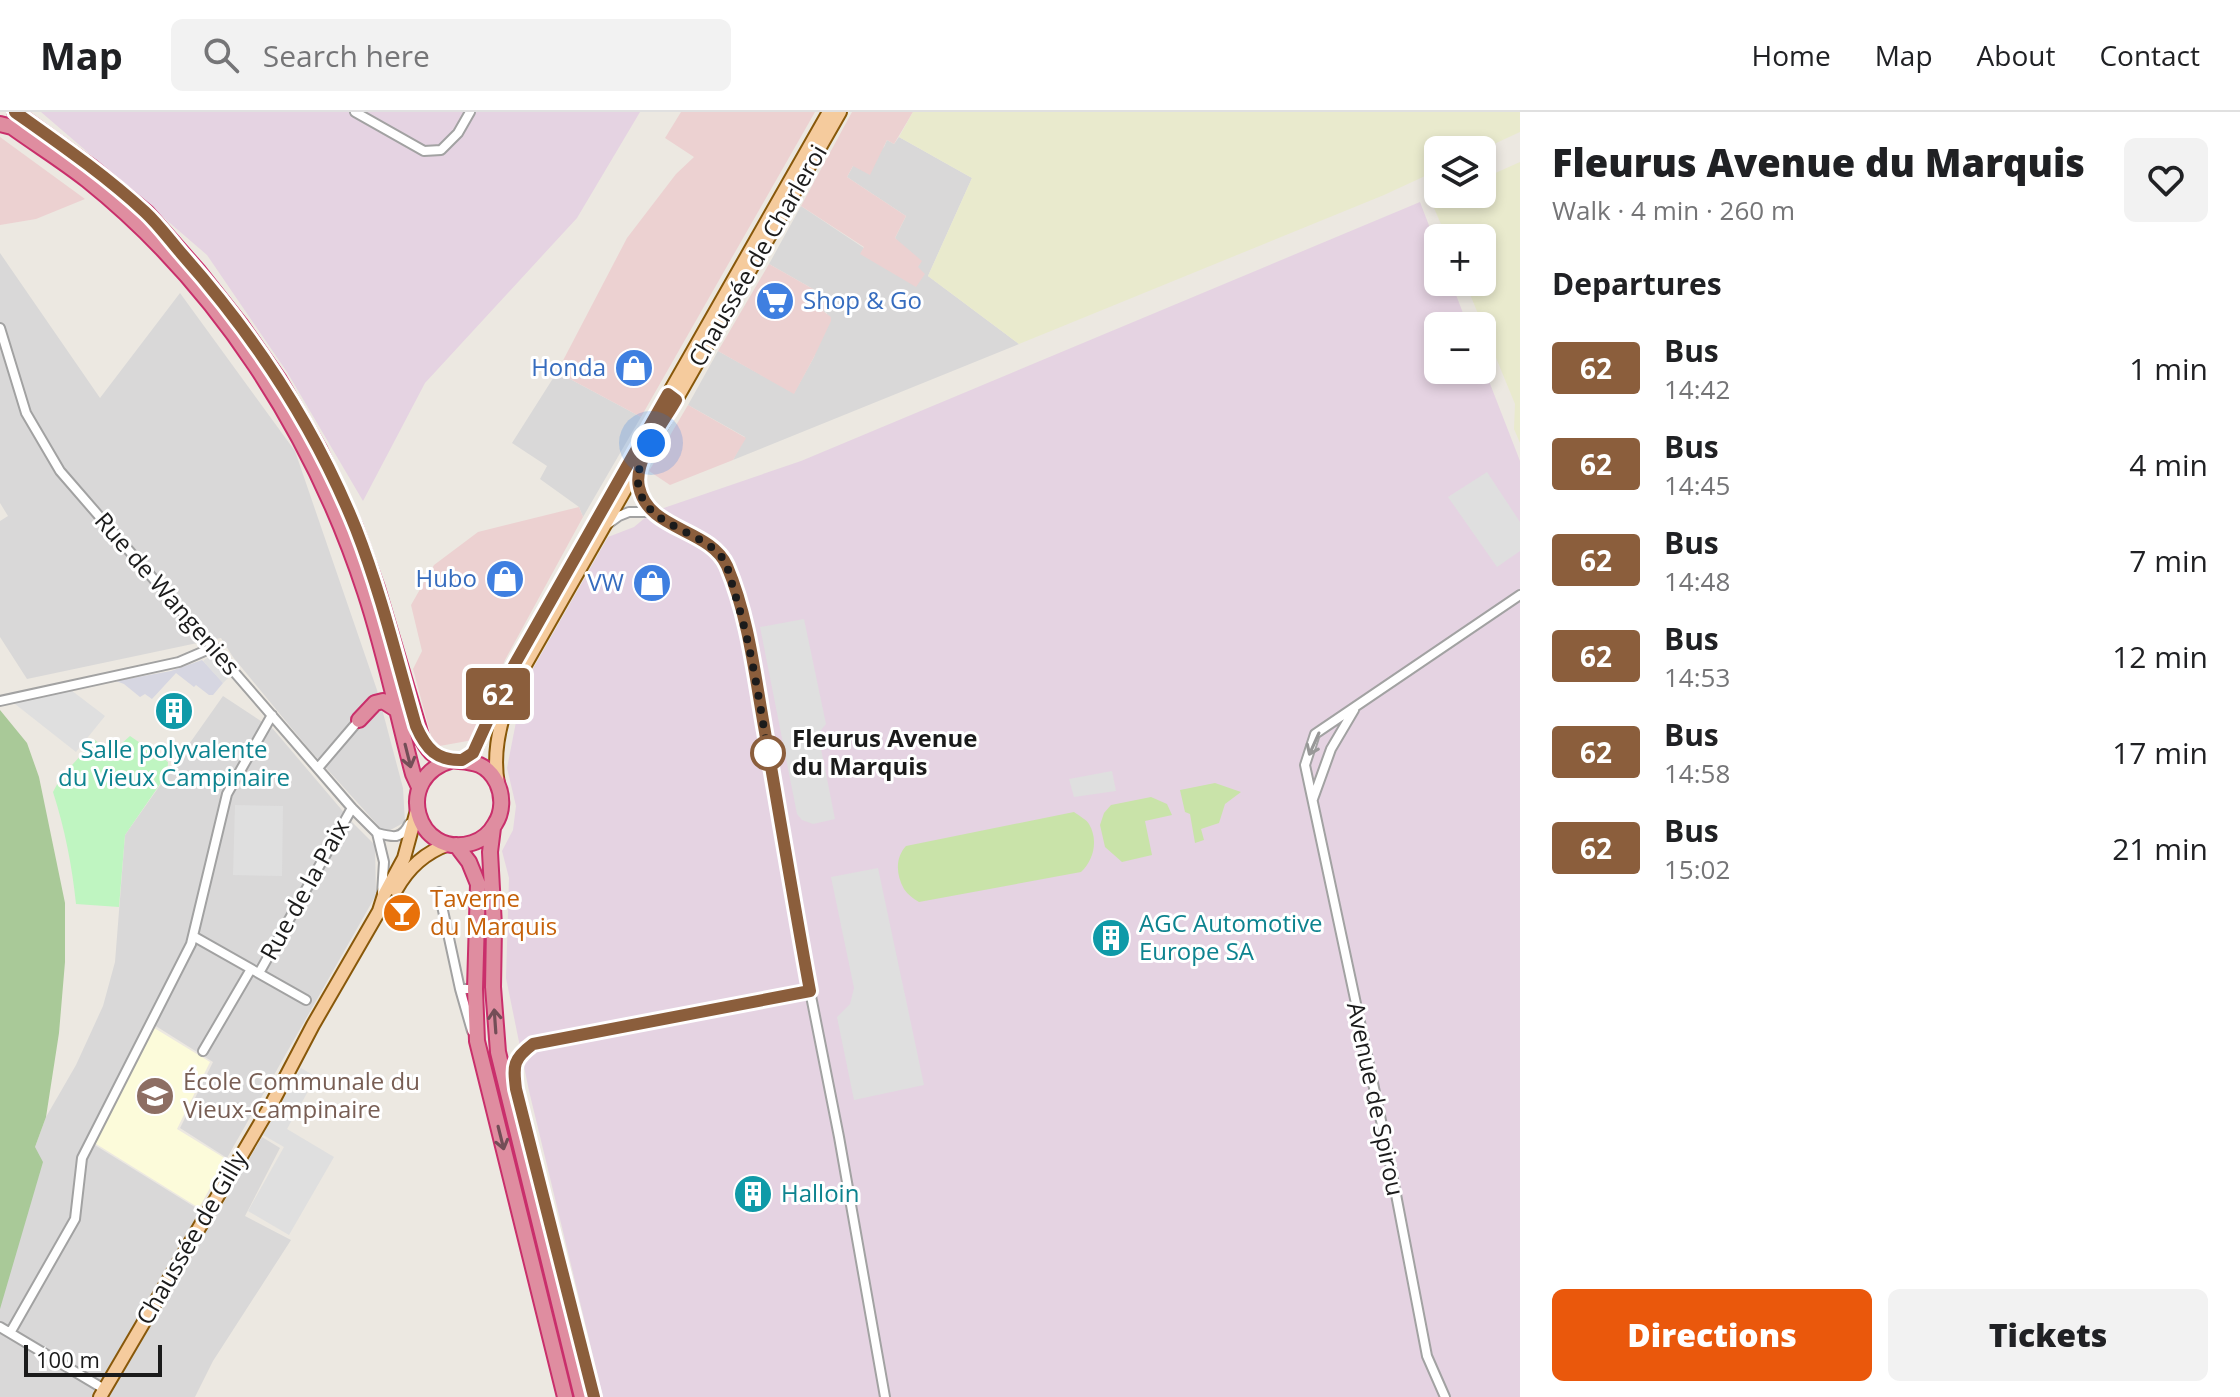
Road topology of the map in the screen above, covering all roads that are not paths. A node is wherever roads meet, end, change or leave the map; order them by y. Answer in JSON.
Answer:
{"nodes":[{"id":1,"x":15,"y":112,"type":"edge"},
{"id":2,"x":355,"y":112,"type":"edge"},
{"id":3,"x":470,"y":112,"type":"edge"},
{"id":4,"x":829,"y":112,"type":"edge"},
{"id":5,"x":840,"y":112,"type":"edge"},
{"id":6,"x":0,"y":124,"type":"edge"},
{"id":7,"x":716,"y":321,"type":"junction"},
{"id":8,"x":0,"y":328,"type":"edge"},
{"id":9,"x":672,"y":397,"type":"junction"},
{"id":10,"x":639,"y":465,"type":"junction"},
{"id":11,"x":652,"y":512,"type":"junction"},
{"id":12,"x":602,"y":529,"type":"junction"},
{"id":13,"x":1520,"y":595,"type":"edge"},
{"id":14,"x":214,"y":647,"type":"junction"},
{"id":15,"x":0,"y":701,"type":"edge"},
{"id":16,"x":1356,"y":707,"type":"junction"},
{"id":17,"x":397,"y":710,"type":"junction"},
{"id":18,"x":272,"y":715,"type":"junction"},
{"id":19,"x":359,"y":720,"type":"joint"},
{"id":20,"x":458,"y":760,"type":"junction"},
{"id":21,"x":318,"y":768,"type":"junction"},
{"id":22,"x":498,"y":786,"type":"junction"},
{"id":23,"x":419,"y":787,"type":"junction"},
{"id":24,"x":1312,"y":799,"type":"junction"},
{"id":25,"x":352,"y":808,"type":"junction"},
{"id":26,"x":417,"y":810,"type":"junction"},
{"id":27,"x":493,"y":828,"type":"junction"},
{"id":28,"x":377,"y":833,"type":"junction"},
{"id":29,"x":453,"y":844,"type":"junction"},
{"id":30,"x":439,"y":892,"type":"dead end"},
{"id":31,"x":384,"y":895,"type":"junction"},
{"id":32,"x":379,"y":911,"type":"junction"},
{"id":33,"x":193,"y":936,"type":"junction"},
{"id":34,"x":255,"y":971,"type":"junction"},
{"id":35,"x":467,"y":989,"type":"junction"},
{"id":36,"x":810,"y":991,"type":"junction"},
{"id":37,"x":306,"y":1000,"type":"dead end"},
{"id":38,"x":203,"y":1051,"type":"dead end"},
{"id":39,"x":0,"y":1327,"type":"edge"},
{"id":40,"x":10,"y":1333,"type":"junction"},
{"id":41,"x":102,"y":1393,"type":"edge"},
{"id":42,"x":565,"y":1397,"type":"edge"},
{"id":43,"x":582,"y":1397,"type":"edge"},
{"id":44,"x":594,"y":1397,"type":"edge"},
{"id":45,"x":885,"y":1397,"type":"edge"},
{"id":46,"x":1445,"y":1397,"type":"edge"}],
"edges":[{"from":1,"to":20,"type":"highway"},
{"from":2,"to":3,"type":"street"},
{"from":4,"to":7,"type":"main road","name":"Chaussée de Charleroi"},
{"from":5,"to":7,"type":"main road","name":"Chaussée de Charleroi"},
{"from":6,"to":17,"type":"highway"},
{"from":7,"to":9,"type":"main road","name":"Chaussée de Charleroi"},
{"from":8,"to":14,"type":"street","name":"Rue de Wangenies"},
{"from":9,"to":10,"type":"main road","name":"Chaussée de Charleroi"},
{"from":9,"to":20,"type":"main road","name":"Chaussée de Charleroi"},
{"from":10,"to":11,"type":"street"},
{"from":10,"to":12,"type":"main road","name":"Chaussée de Charleroi"},
{"from":11,"to":12,"type":"street"},
{"from":11,"to":36,"type":"street"},
{"from":12,"to":22,"type":"main road","name":"Chaussée de Charleroi"},
{"from":13,"to":16,"type":"street","name":"Avenue de Spirou"},
{"from":14,"to":15,"type":"street"},
{"from":14,"to":18,"type":"street","name":"Rue de Wangenies"},
{"from":16,"to":24,"type":"street","name":"Avenue de Spirou"},
{"from":16,"to":24,"type":"street","name":"Avenue de Spirou","one_way":true},
{"from":17,"to":19,"type":"highway"},
{"from":17,"to":23,"type":"highway","one_way":true},
{"from":18,"to":21,"type":"street","name":"Rue de Wangenies"},
{"from":18,"to":33,"type":"street"},
{"from":19,"to":21,"type":"street"},
{"from":20,"to":22,"type":"highway"},
{"from":20,"to":23,"type":"highway"},
{"from":21,"to":25,"type":"street","name":"Rue de Wangenies"},
{"from":22,"to":27,"type":"highway"},
{"from":23,"to":26,"type":"highway"},
{"from":24,"to":46,"type":"street","name":"Avenue de Spirou"},
{"from":25,"to":28,"type":"street","name":"Rue de Wangenies"},
{"from":25,"to":34,"type":"street","name":"Rue de la Paix"},
{"from":26,"to":28,"type":"street"},
{"from":26,"to":29,"type":"highway"},
{"from":26,"to":31,"type":"main road","name":"Chaussée de Gilly"},
{"from":27,"to":29,"type":"highway"},
{"from":43,"to":27,"type":"highway","one_way":true},
{"from":28,"to":31,"type":"street"},
{"from":29,"to":32,"type":"main road","name":"Chaussée de Gilly"},
{"from":29,"to":35,"type":"highway"},
{"from":30,"to":35,"type":"street"},
{"from":31,"to":32,"type":"main road","name":"Chaussée de Gilly"},
{"from":32,"to":41,"type":"main road","name":"Chaussée de Gilly"},
{"from":33,"to":34,"type":"street"},
{"from":33,"to":40,"type":"street"},
{"from":34,"to":37,"type":"street"},
{"from":34,"to":38,"type":"street","name":"Rue de la Paix"},
{"from":35,"to":42,"type":"highway","one_way":true},
{"from":36,"to":44,"type":"street"},
{"from":36,"to":45,"type":"street"},
{"from":39,"to":40,"type":"street"},
{"from":40,"to":41,"type":"street"}]}
